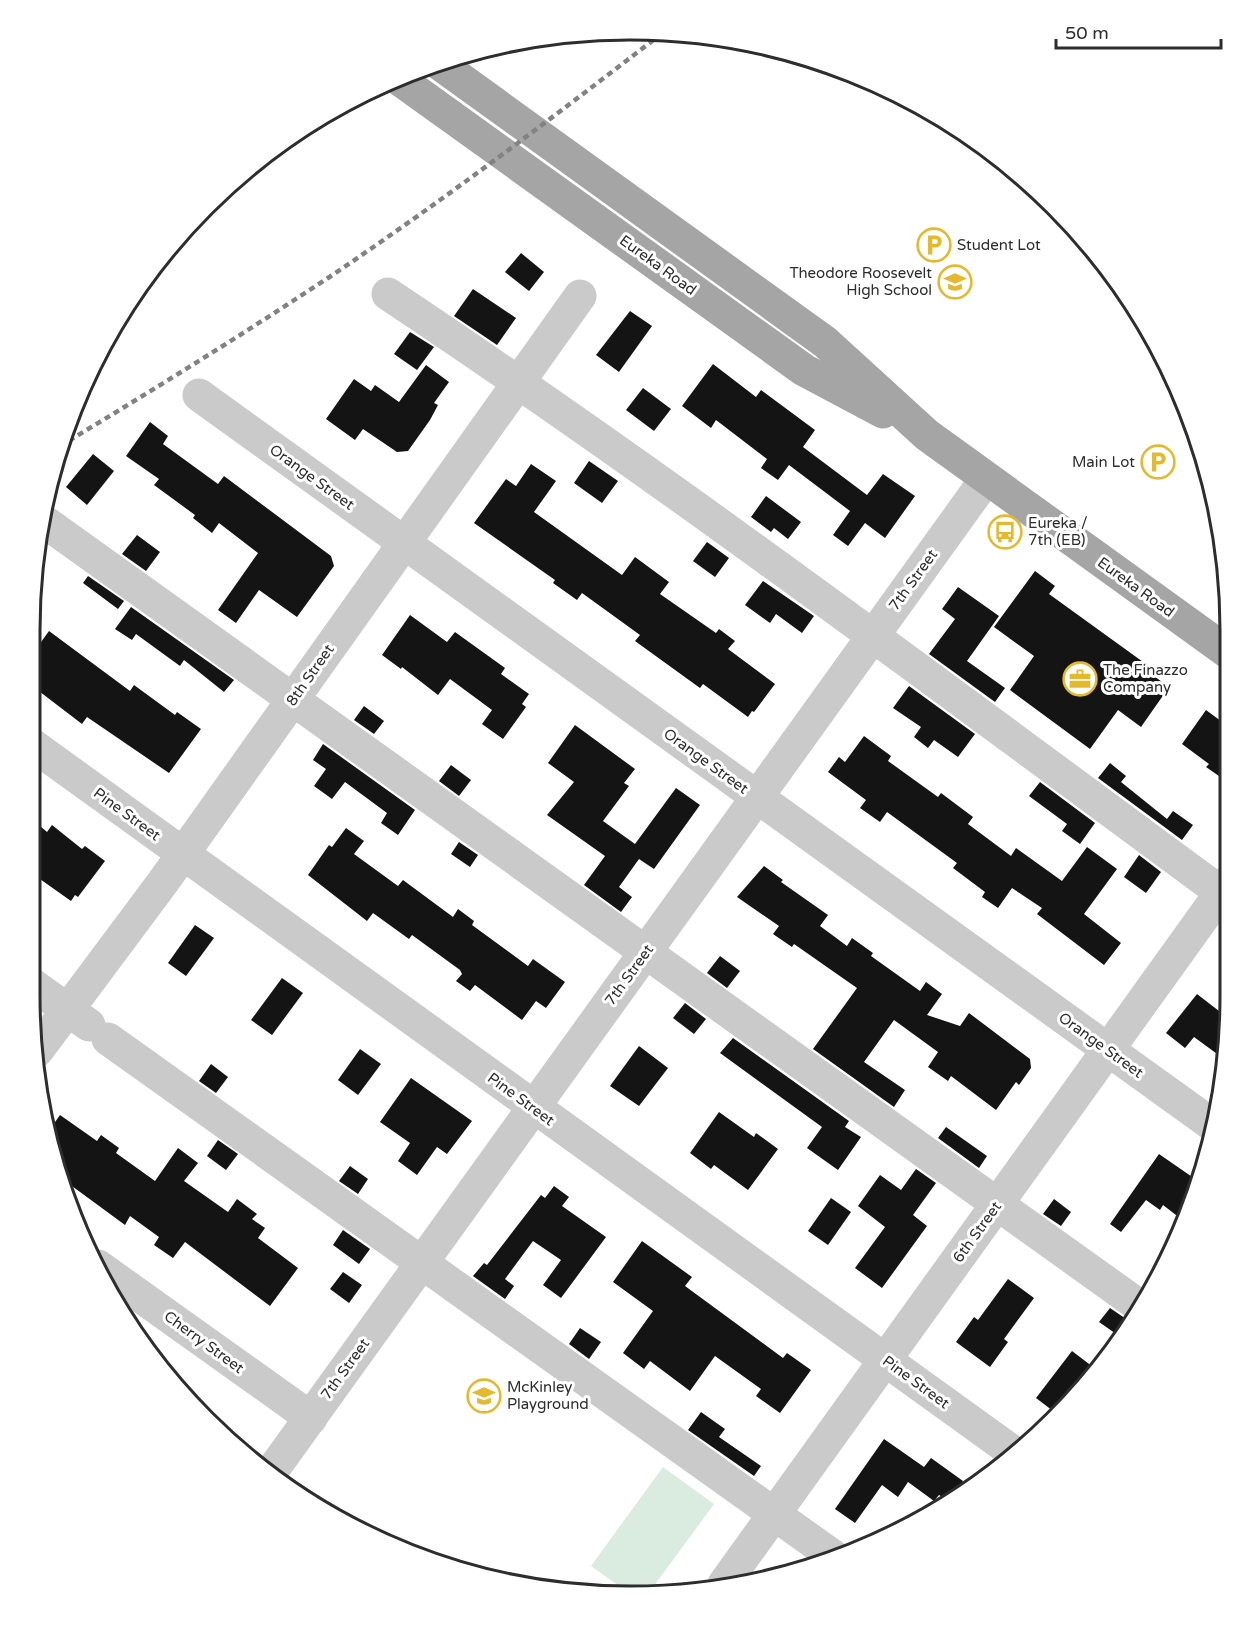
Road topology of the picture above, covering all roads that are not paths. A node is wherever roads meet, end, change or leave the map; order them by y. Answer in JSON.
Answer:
{"nodes":[{"id":1,"x":448,"y":70,"type":"edge"},
{"id":2,"x":406,"y":84,"type":"edge"},
{"id":3,"x":388,"y":294,"type":"dead end"},
{"id":4,"x":580,"y":296,"type":"dead end"},
{"id":5,"x":519,"y":381,"type":"junction"},
{"id":6,"x":199,"y":394,"type":"dead end"},
{"id":7,"x":927,"y":435,"type":"junction"},
{"id":8,"x":986,"y":479,"type":"junction"},
{"id":9,"x":50,"y":526,"type":"edge"},
{"id":10,"x":402,"y":543,"type":"junction"},
{"id":11,"x":872,"y":635,"type":"junction"},
{"id":12,"x":1220,"y":647,"type":"edge"},
{"id":13,"x":294,"y":699,"type":"junction"},
{"id":14,"x":40,"y":751,"type":"edge"},
{"id":15,"x":756,"y":797,"type":"junction"},
{"id":16,"x":182,"y":854,"type":"junction"},
{"id":17,"x":1220,"y":885,"type":"edge"},
{"id":18,"x":1220,"y":899,"type":"edge"},
{"id":19,"x":646,"y":951,"type":"junction"},
{"id":20,"x":40,"y":990,"type":"edge"},
{"id":21,"x":88,"y":1024,"type":"junction"},
{"id":22,"x":43,"y":1048,"type":"edge"},
{"id":23,"x":1108,"y":1050,"type":"junction"},
{"id":24,"x":533,"y":1108,"type":"junction"},
{"id":25,"x":1206,"y":1120,"type":"edge"},
{"id":26,"x":997,"y":1204,"type":"junction"},
{"id":27,"x":422,"y":1263,"type":"junction"},
{"id":28,"x":111,"y":1275,"type":"edge"},
{"id":29,"x":1134,"y":1302,"type":"edge"},
{"id":30,"x":885,"y":1360,"type":"junction"},
{"id":31,"x":310,"y":1418,"type":"junction"},
{"id":32,"x":1008,"y":1448,"type":"edge"},
{"id":33,"x":275,"y":1467,"type":"edge"},
{"id":34,"x":774,"y":1515,"type":"junction"},
{"id":35,"x":826,"y":1551,"type":"edge"},
{"id":36,"x":729,"y":1576,"type":"edge"}],
"edges":[{"from":1,"to":7,"type":"main road","name":"Eureka Road"},
{"from":2,"to":7,"type":"main road","name":"Eureka Road"},
{"from":3,"to":5,"type":"street"},
{"from":4,"to":5,"type":"street","name":"8th Street"},
{"from":5,"to":10,"type":"street","name":"8th Street"},
{"from":5,"to":11,"type":"street"},
{"from":6,"to":10,"type":"street","name":"Orange Street"},
{"from":7,"to":8,"type":"main road","name":"Eureka Road"},
{"from":8,"to":11,"type":"street","name":"7th Street"},
{"from":8,"to":12,"type":"main road","name":"Eureka Road"},
{"from":9,"to":13,"type":"street"},
{"from":10,"to":13,"type":"street","name":"8th Street"},
{"from":10,"to":15,"type":"street","name":"Orange Street"},
{"from":11,"to":15,"type":"street","name":"7th Street"},
{"from":11,"to":17,"type":"street"},
{"from":13,"to":16,"type":"street","name":"8th Street"},
{"from":13,"to":19,"type":"street"},
{"from":14,"to":16,"type":"street","name":"Pine Street"},
{"from":15,"to":19,"type":"street","name":"7th Street"},
{"from":15,"to":23,"type":"street","name":"Orange Street"},
{"from":16,"to":21,"type":"street","name":"8th Street"},
{"from":16,"to":24,"type":"street","name":"Pine Street"},
{"from":18,"to":23,"type":"street","name":"6th Street"},
{"from":19,"to":24,"type":"street","name":"7th Street"},
{"from":19,"to":26,"type":"street"},
{"from":20,"to":21,"type":"street"},
{"from":21,"to":22,"type":"street","name":"8th Street"},
{"from":21,"to":27,"type":"street"},
{"from":23,"to":25,"type":"street","name":"Orange Street"},
{"from":23,"to":26,"type":"street","name":"6th Street"},
{"from":24,"to":27,"type":"street","name":"7th Street"},
{"from":24,"to":30,"type":"street","name":"Pine Street"},
{"from":26,"to":29,"type":"street"},
{"from":26,"to":30,"type":"street","name":"6th Street"},
{"from":27,"to":31,"type":"street","name":"7th Street"},
{"from":27,"to":34,"type":"street"},
{"from":28,"to":31,"type":"street","name":"Cherry Street"},
{"from":30,"to":32,"type":"street","name":"Pine Street"},
{"from":30,"to":34,"type":"street","name":"6th Street"},
{"from":31,"to":33,"type":"street","name":"7th Street"},
{"from":34,"to":35,"type":"street"},
{"from":34,"to":36,"type":"street","name":"6th Street"}]}
